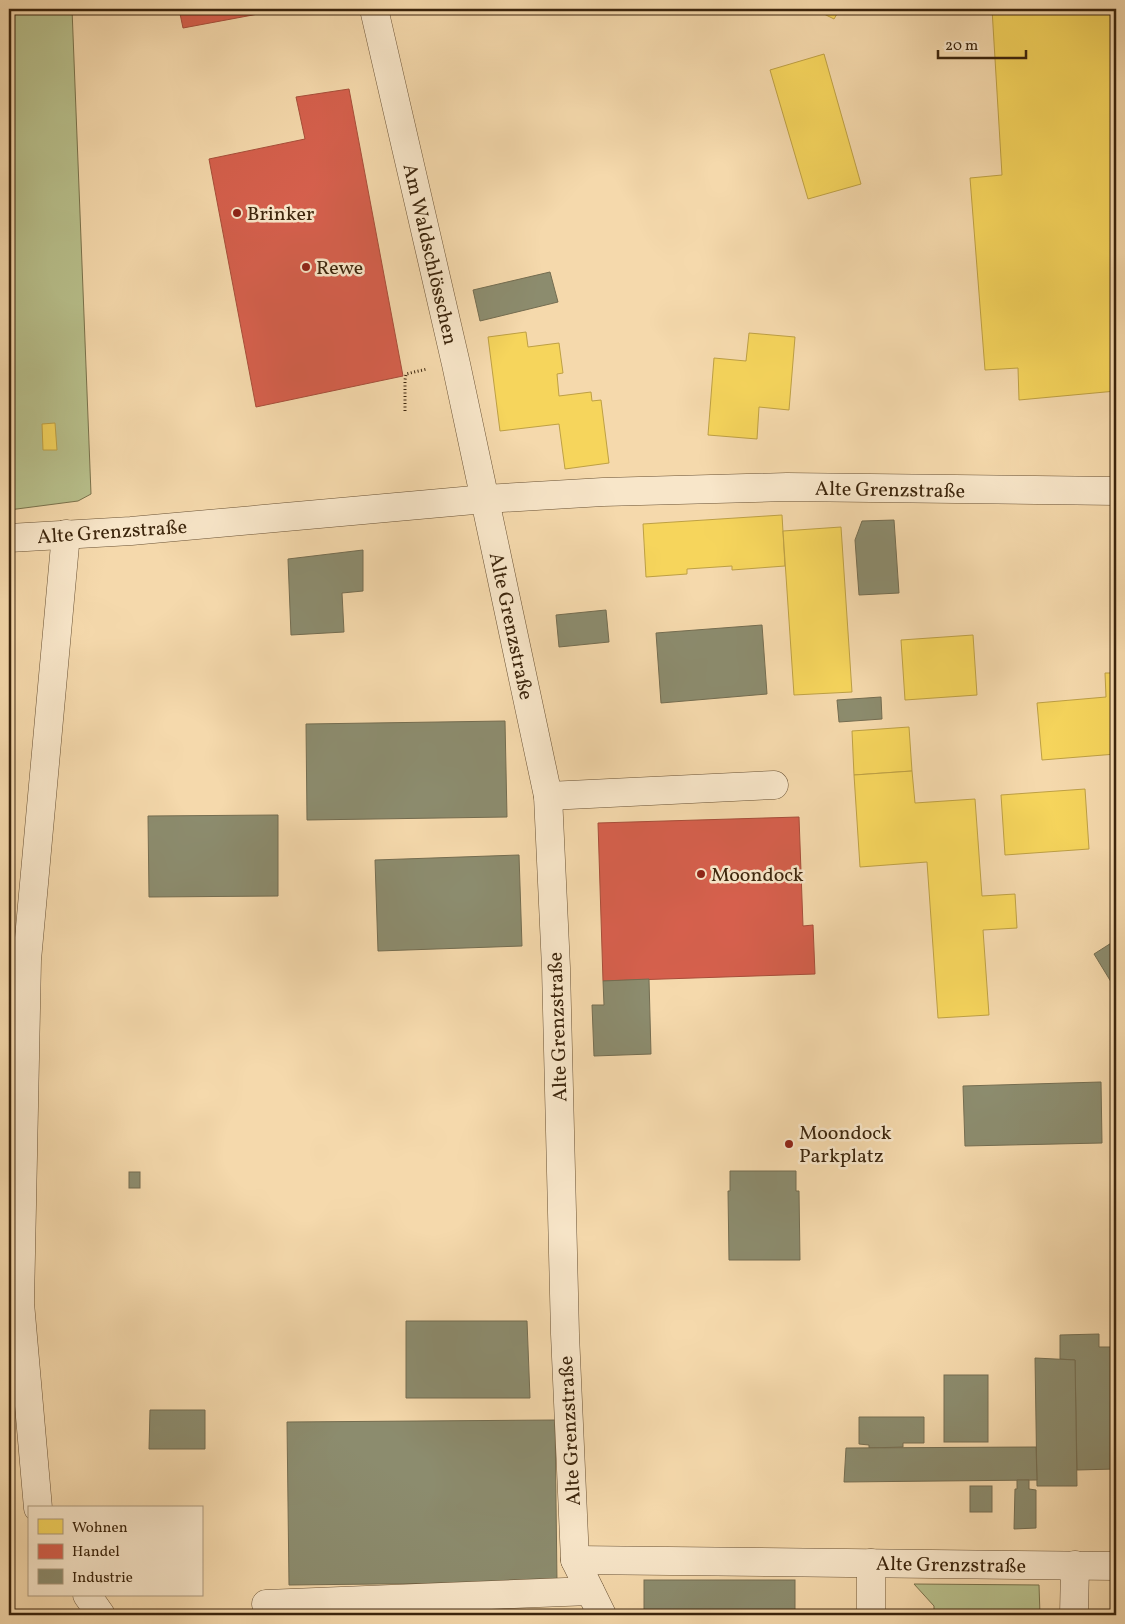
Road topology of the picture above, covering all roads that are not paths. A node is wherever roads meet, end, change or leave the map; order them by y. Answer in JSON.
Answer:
{"nodes":[{"id":1,"x":374,"y":9,"type":"edge"},
{"id":2,"x":1116,"y":491,"type":"edge"},
{"id":3,"x":485,"y":499,"type":"junction"},
{"id":4,"x":66,"y":534,"type":"junction"},
{"id":5,"x":9,"y":538,"type":"edge"},
{"id":6,"x":774,"y":785,"type":"dead end"},
{"id":7,"x":548,"y":796,"type":"junction"},
{"id":8,"x":38,"y":1506,"type":"edge"},
{"id":9,"x":575,"y":1560,"type":"junction"},
{"id":10,"x":872,"y":1563,"type":"junction"},
{"id":11,"x":1075,"y":1565,"type":"junction"},
{"id":12,"x":1116,"y":1566,"type":"edge"},
{"id":13,"x":590,"y":1591,"type":"junction"},
{"id":14,"x":87,"y":1596,"type":"edge"},
{"id":15,"x":266,"y":1604,"type":"dead end"},
{"id":16,"x":101,"y":1615,"type":"edge"},
{"id":17,"x":602,"y":1615,"type":"edge"},
{"id":18,"x":871,"y":1615,"type":"edge"},
{"id":19,"x":1074,"y":1615,"type":"edge"}],
"edges":[{"from":1,"to":3,"type":"street","name":"Am Waldschlösschen"},
{"from":2,"to":3,"type":"street","name":"Alte Grenzstraße"},
{"from":3,"to":4,"type":"street","name":"Alte Grenzstraße"},
{"from":3,"to":7,"type":"street","name":"Alte Grenzstraße"},
{"from":4,"to":5,"type":"street","name":"Alte Grenzstraße"},
{"from":4,"to":8,"type":"street"},
{"from":6,"to":7,"type":"street"},
{"from":7,"to":9,"type":"street","name":"Alte Grenzstraße"},
{"from":9,"to":10,"type":"street","name":"Alte Grenzstraße"},
{"from":9,"to":13,"type":"street","name":"Alte Grenzstraße"},
{"from":10,"to":11,"type":"street","name":"Alte Grenzstraße"},
{"from":10,"to":18,"type":"street"},
{"from":11,"to":12,"type":"street","name":"Alte Grenzstraße"},
{"from":11,"to":19,"type":"street"},
{"from":13,"to":15,"type":"street"},
{"from":13,"to":17,"type":"street","name":"Alte Grenzstraße"},
{"from":14,"to":16,"type":"street"}]}
